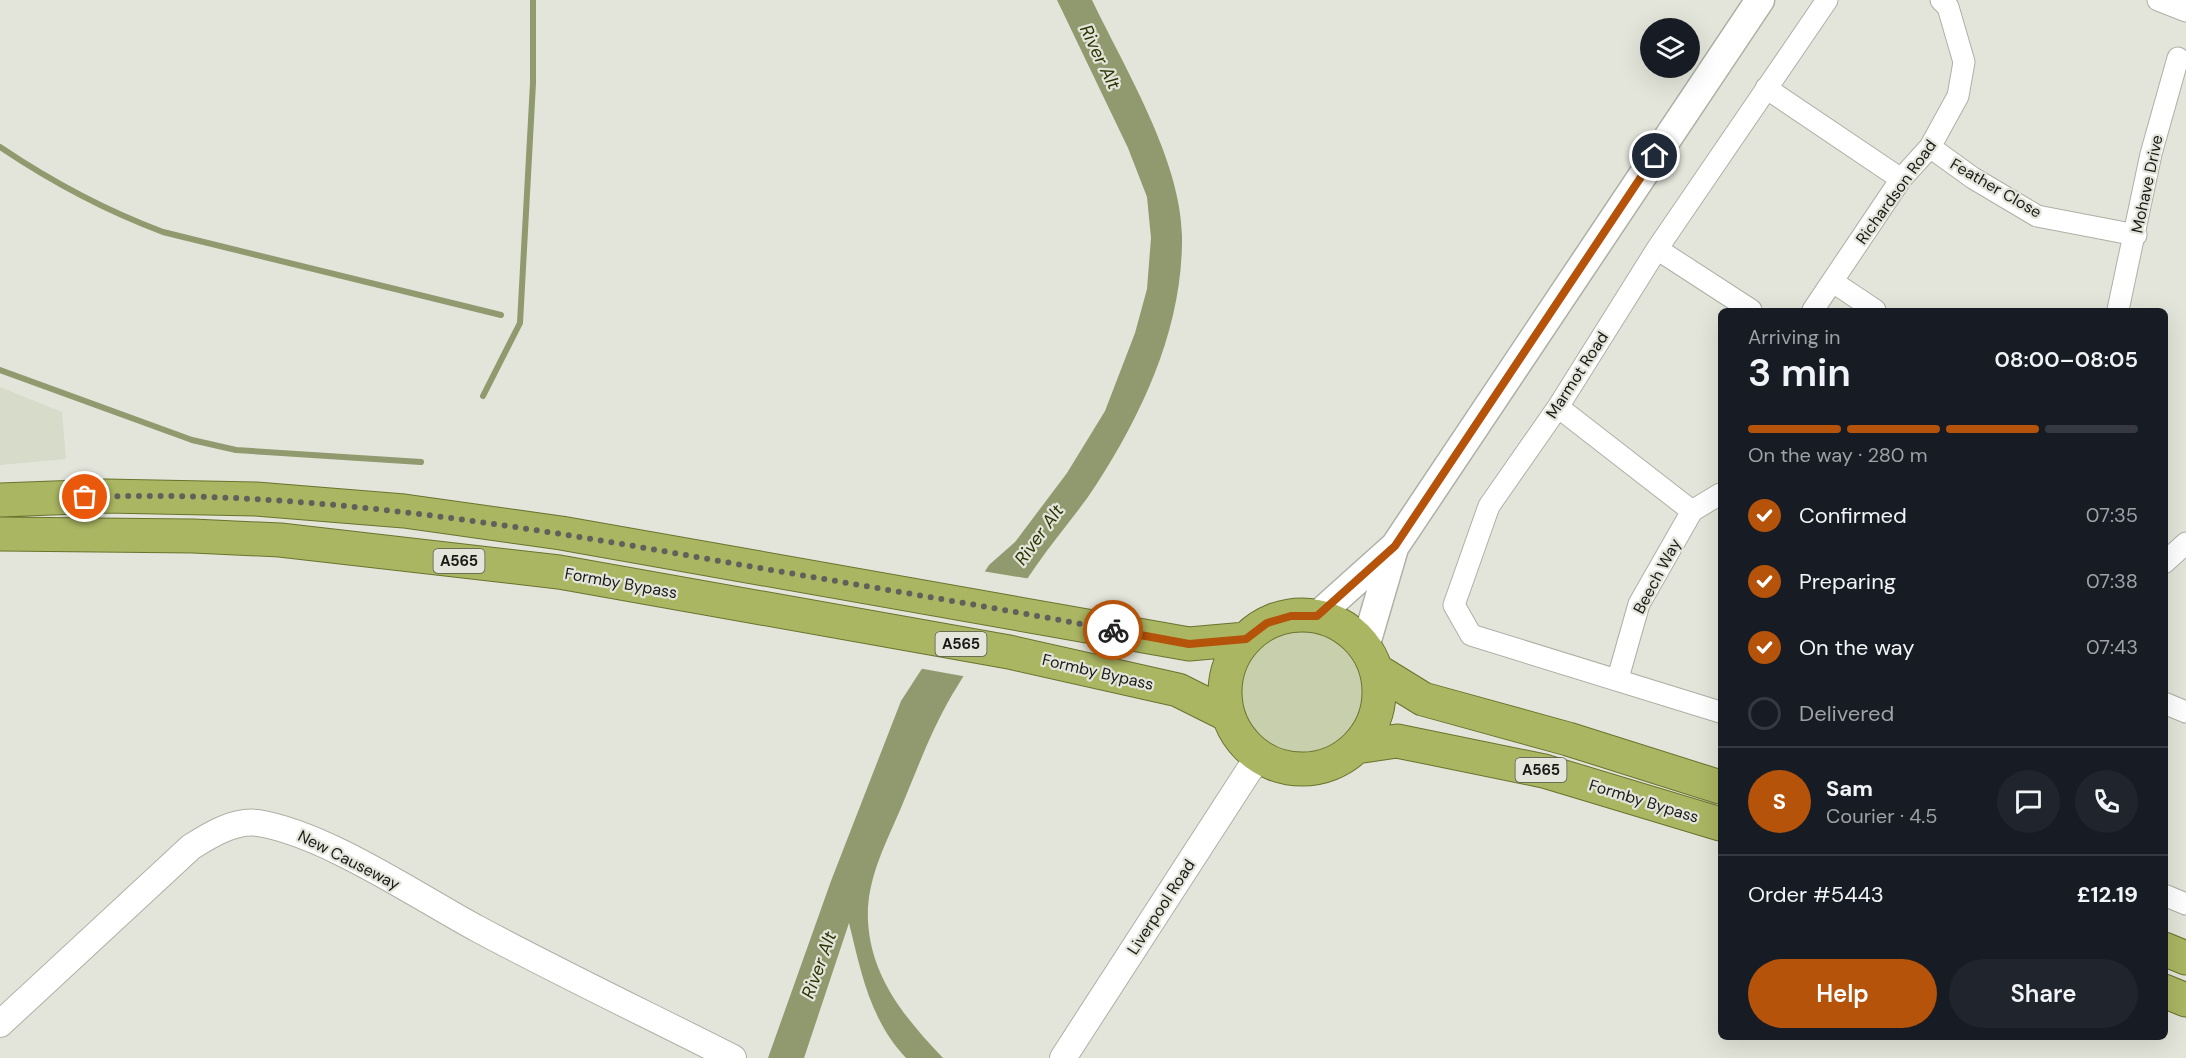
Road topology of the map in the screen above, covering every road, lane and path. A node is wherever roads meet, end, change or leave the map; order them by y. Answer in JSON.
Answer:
{"nodes":[{"id":1,"x":1760,"y":0,"type":"edge"},
{"id":2,"x":1827,"y":0,"type":"edge"},
{"id":3,"x":1941,"y":0,"type":"edge"},
{"id":4,"x":2158,"y":0,"type":"edge"},
{"id":5,"x":2186,"y":11,"type":"edge"},
{"id":6,"x":2178,"y":58,"type":"dead end"},
{"id":7,"x":1766,"y":88,"type":"junction"},
{"id":8,"x":1930,"y":147,"type":"junction"},
{"id":9,"x":1901,"y":179,"type":"junction"},
{"id":10,"x":2136,"y":235,"type":"junction"},
{"id":11,"x":1657,"y":249,"type":"junction"},
{"id":12,"x":1833,"y":282,"type":"junction"},
{"id":13,"x":1748,"y":308,"type":"edge"},
{"id":14,"x":1814,"y":308,"type":"edge"},
{"id":15,"x":1872,"y":308,"type":"edge"},
{"id":16,"x":2118,"y":308,"type":"edge"},
{"id":17,"x":1558,"y":406,"type":"junction"},
{"id":18,"x":1718,"y":495,"type":"edge"},
{"id":19,"x":0,"y":500,"type":"edge"},
{"id":20,"x":1692,"y":511,"type":"junction"},
{"id":21,"x":0,"y":534,"type":"edge"},
{"id":22,"x":2186,"y":543,"type":"edge"},
{"id":23,"x":1395,"y":546,"type":"junction"},
{"id":24,"x":2168,"y":559,"type":"edge"},
{"id":25,"x":1317,"y":616,"type":"junction"},
{"id":26,"x":1246,"y":639,"type":"junction"},
{"id":27,"x":1370,"y":659,"type":"junction"},
{"id":28,"x":1618,"y":678,"type":"junction"},
{"id":29,"x":2168,"y":705,"type":"edge"},
{"id":30,"x":1718,"y":711,"type":"edge"},
{"id":31,"x":2186,"y":712,"type":"edge"},
{"id":32,"x":1228,"y":715,"type":"junction"},
{"id":33,"x":1356,"y":747,"type":"junction"},
{"id":34,"x":1262,"y":758,"type":"junction"},
{"id":35,"x":1718,"y":786,"type":"edge"},
{"id":36,"x":1718,"y":823,"type":"edge"},
{"id":37,"x":2168,"y":897,"type":"edge"},
{"id":38,"x":2186,"y":904,"type":"edge"},
{"id":39,"x":2168,"y":951,"type":"edge"},
{"id":40,"x":2186,"y":958,"type":"edge"},
{"id":41,"x":2168,"y":993,"type":"edge"},
{"id":42,"x":2186,"y":1000,"type":"edge"},
{"id":43,"x":0,"y":1024,"type":"edge"},
{"id":44,"x":733,"y":1058,"type":"edge"},
{"id":45,"x":1063,"y":1058,"type":"edge"}],
"edges":[{"from":1,"to":23,"type":"main road"},
{"from":2,"to":7,"type":"street","name":"Marmot Road"},
{"from":3,"to":8,"type":"street","name":"Richardson Road"},
{"from":4,"to":5,"type":"street"},
{"from":6,"to":10,"type":"street","name":"Mohave Drive"},
{"from":7,"to":9,"type":"street"},
{"from":7,"to":11,"type":"street","name":"Marmot Road"},
{"from":8,"to":9,"type":"street","name":"Richardson Road"},
{"from":8,"to":10,"type":"street","name":"Feather Close"},
{"from":9,"to":12,"type":"street","name":"Richardson Road"},
{"from":10,"to":16,"type":"street","name":"Mohave Drive"},
{"from":11,"to":13,"type":"street"},
{"from":11,"to":17,"type":"street","name":"Marmot Road"},
{"from":12,"to":14,"type":"street","name":"Richardson Road"},
{"from":12,"to":15,"type":"street"},
{"from":17,"to":20,"type":"street"},
{"from":17,"to":28,"type":"street","name":"Marmot Road"},
{"from":18,"to":20,"type":"street","name":"Beech Way"},
{"from":19,"to":26,"type":"highway","number":"A565"},
{"from":20,"to":28,"type":"street","name":"Beech Way"},
{"from":21,"to":32,"type":"highway","name":"Formby Bypass","number":"A565"},
{"from":22,"to":24,"type":"street"},
{"from":23,"to":25,"type":"main road"},
{"from":23,"to":27,"type":"main road"},
{"from":25,"to":26,"type":"highway","number":"A565"},
{"from":25,"to":27,"type":"highway","number":"A565"},
{"from":26,"to":32,"type":"highway","number":"A565"},
{"from":27,"to":33,"type":"highway","number":"A565"},
{"from":27,"to":35,"type":"highway","number":"A565"},
{"from":28,"to":30,"type":"street","name":"Marmot Road"},
{"from":29,"to":31,"type":"street"},
{"from":32,"to":34,"type":"highway","number":"A565"},
{"from":33,"to":34,"type":"highway","number":"A565"},
{"from":33,"to":36,"type":"highway","name":"Formby Bypass","number":"A565"},
{"from":34,"to":45,"type":"street","name":"Liverpool Road"},
{"from":37,"to":38,"type":"street"},
{"from":39,"to":40,"type":"highway"},
{"from":41,"to":42,"type":"highway"},
{"from":43,"to":44,"type":"street","name":"New Causeway"}]}
